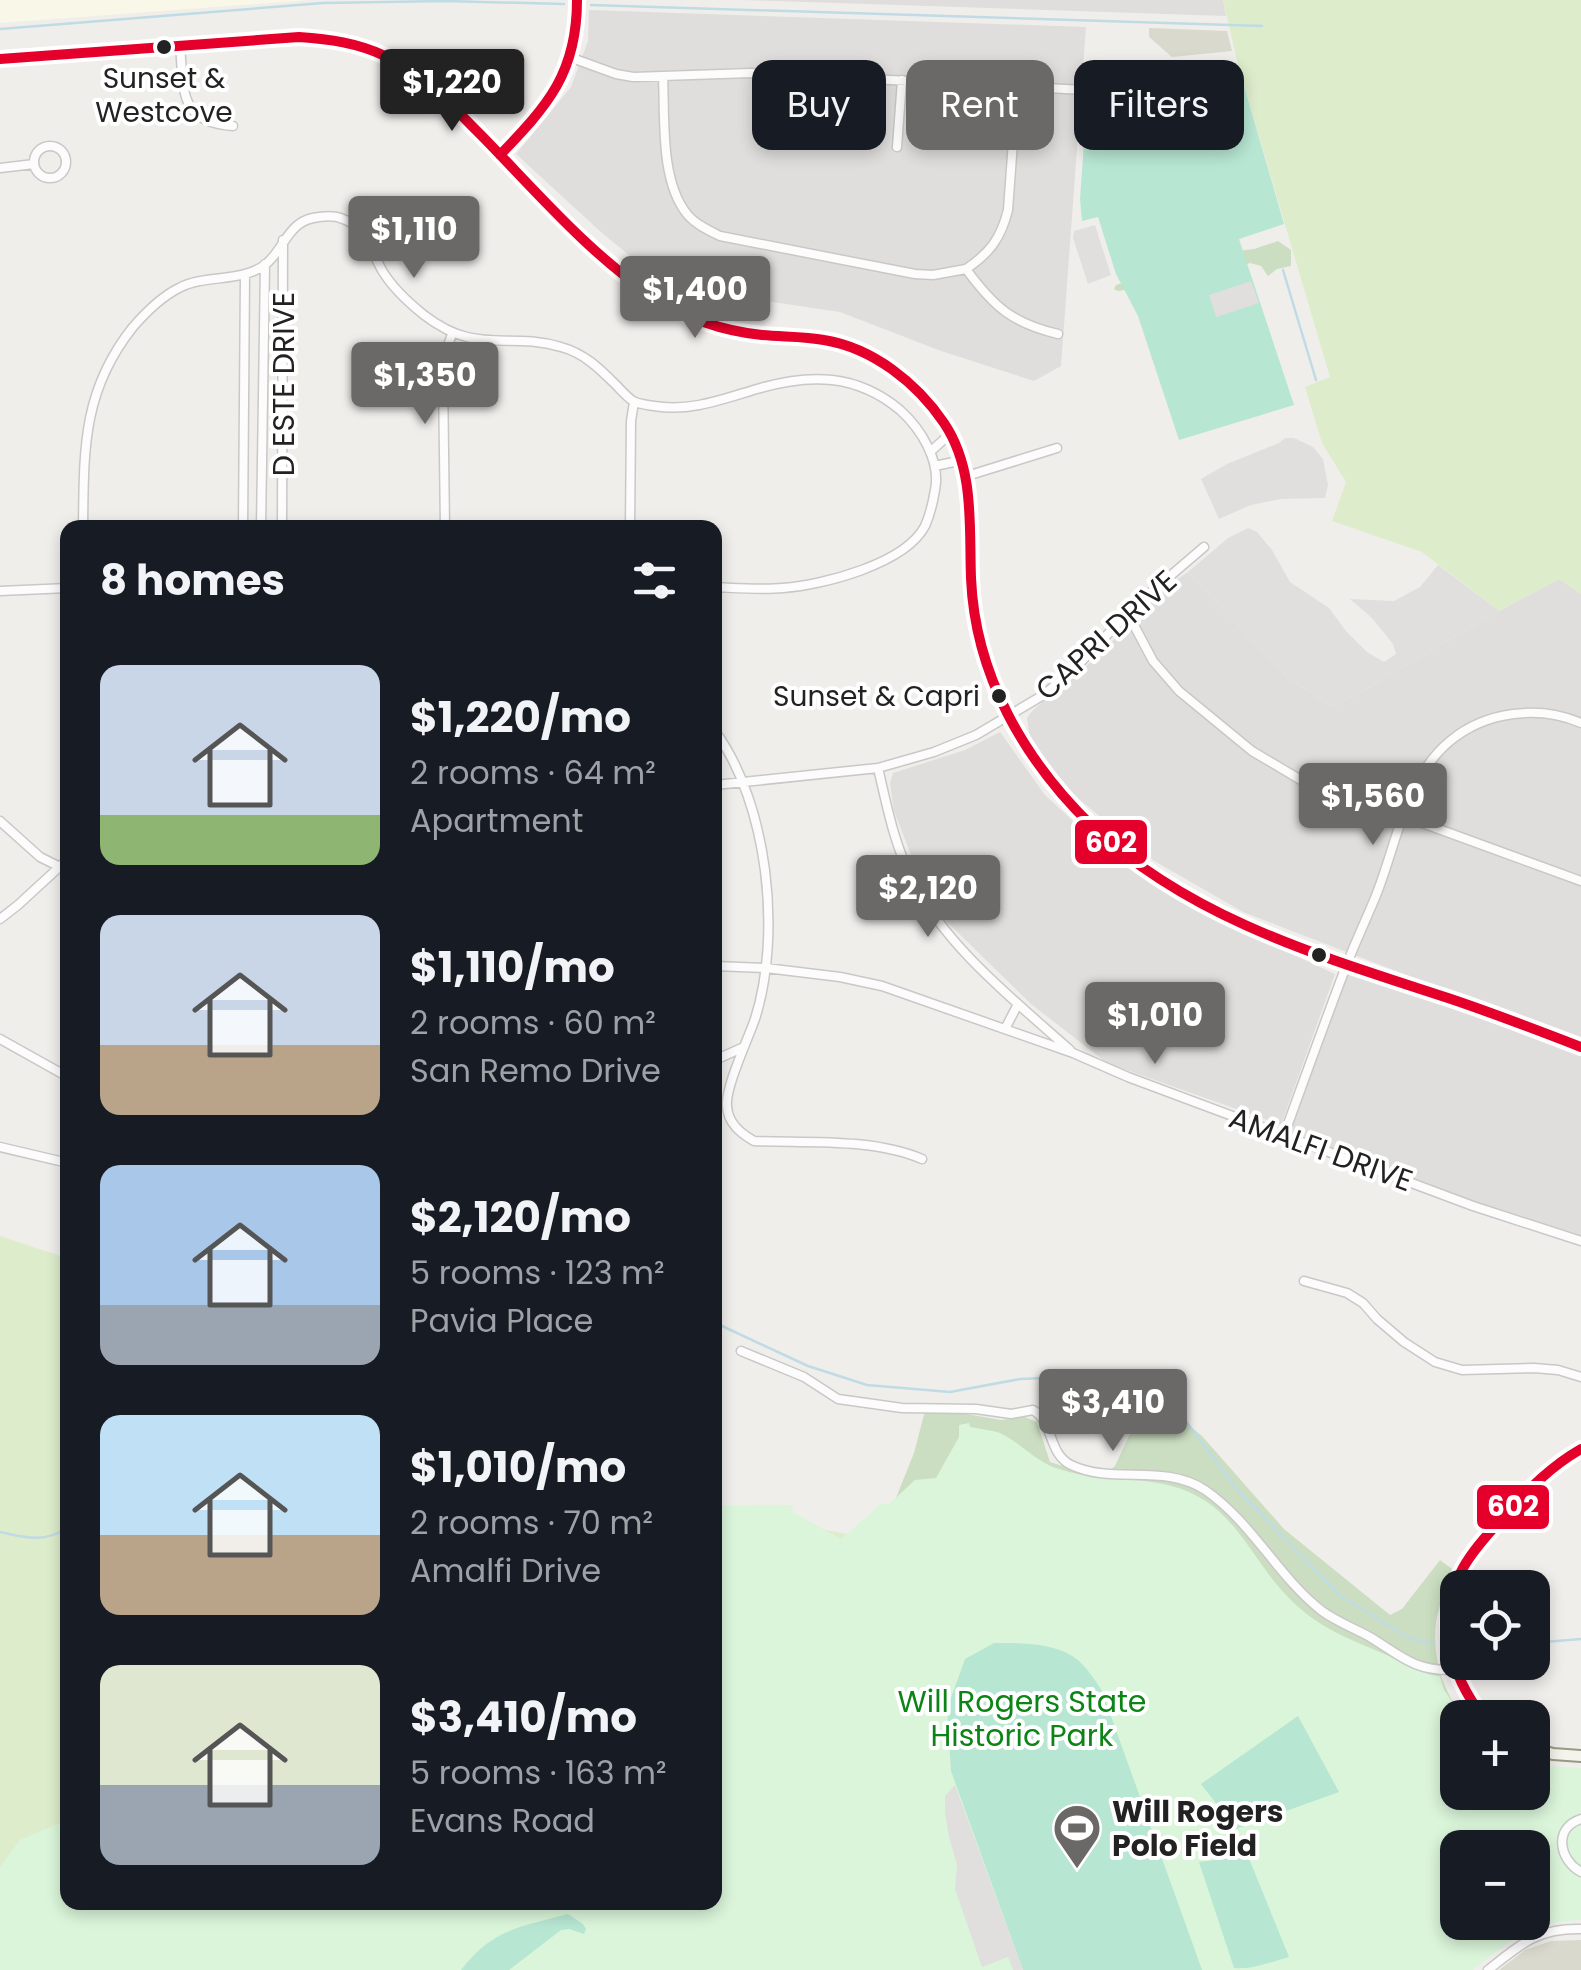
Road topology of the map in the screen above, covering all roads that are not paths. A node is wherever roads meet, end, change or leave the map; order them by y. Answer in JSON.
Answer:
{"nodes":[{"id":1,"x":577,"y":0,"type":"edge"},
{"id":2,"x":180,"y":46,"type":"junction"},
{"id":3,"x":572,"y":58,"type":"junction"},
{"id":4,"x":0,"y":59,"type":"edge"},
{"id":5,"x":752,"y":73,"type":"edge"},
{"id":6,"x":663,"y":77,"type":"junction"},
{"id":7,"x":886,"y":79,"type":"edge"},
{"id":8,"x":902,"y":80,"type":"junction"},
{"id":9,"x":906,"y":80,"type":"edge"},
{"id":10,"x":232,"y":126,"type":"dead end"},
{"id":11,"x":897,"y":147,"type":"dead end"},
{"id":12,"x":1013,"y":150,"type":"edge"},
{"id":13,"x":500,"y":155,"type":"junction"},
{"id":14,"x":34,"y":164,"type":"junction"},
{"id":15,"x":0,"y":168,"type":"edge"},
{"id":16,"x":284,"y":240,"type":"junction"},
{"id":17,"x":265,"y":264,"type":"junction"},
{"id":18,"x":966,"y":269,"type":"junction"},
{"id":19,"x":245,"y":274,"type":"junction"},
{"id":20,"x":452,"y":334,"type":"junction"},
{"id":21,"x":1058,"y":334,"type":"dead end"},
{"id":22,"x":634,"y":402,"type":"junction"},
{"id":23,"x":950,"y":434,"type":"junction"},
{"id":24,"x":1057,"y":448,"type":"dead end"},
{"id":25,"x":930,"y":452,"type":"junction"},
{"id":26,"x":963,"y":460,"type":"junction"},
{"id":27,"x":935,"y":466,"type":"junction"},
{"id":28,"x":968,"y":476,"type":"junction"},
{"id":29,"x":83,"y":520,"type":"edge"},
{"id":30,"x":243,"y":520,"type":"edge"},
{"id":31,"x":262,"y":520,"type":"edge"},
{"id":32,"x":282,"y":520,"type":"edge"},
{"id":33,"x":446,"y":520,"type":"edge"},
{"id":34,"x":630,"y":520,"type":"edge"},
{"id":35,"x":1204,"y":547,"type":"dead end"},
{"id":36,"x":60,"y":588,"type":"edge"},
{"id":37,"x":722,"y":588,"type":"edge"},
{"id":38,"x":0,"y":591,"type":"edge"},
{"id":39,"x":1128,"y":614,"type":"junction"},
{"id":40,"x":1006,"y":718,"type":"junction"},
{"id":41,"x":1581,"y":722,"type":"edge"},
{"id":42,"x":722,"y":744,"type":"edge"},
{"id":43,"x":878,"y":768,"type":"junction"},
{"id":44,"x":743,"y":782,"type":"junction"},
{"id":45,"x":722,"y":784,"type":"edge"},
{"id":46,"x":1404,"y":816,"type":"junction"},
{"id":47,"x":0,"y":821,"type":"edge"},
{"id":48,"x":60,"y":867,"type":"edge"},
{"id":49,"x":60,"y":871,"type":"edge"},
{"id":50,"x":1581,"y":881,"type":"edge"},
{"id":51,"x":0,"y":920,"type":"edge"},
{"id":52,"x":1346,"y":965,"type":"junction"},
{"id":53,"x":722,"y":966,"type":"edge"},
{"id":54,"x":766,"y":968,"type":"junction"},
{"id":55,"x":1018,"y":1004,"type":"junction"},
{"id":56,"x":1004,"y":1029,"type":"junction"},
{"id":57,"x":0,"y":1039,"type":"edge"},
{"id":58,"x":744,"y":1047,"type":"junction"},
{"id":59,"x":1581,"y":1047,"type":"edge"},
{"id":60,"x":1074,"y":1053,"type":"junction"},
{"id":61,"x":722,"y":1057,"type":"edge"},
{"id":62,"x":60,"y":1073,"type":"edge"},
{"id":63,"x":1284,"y":1135,"type":"junction"},
{"id":64,"x":0,"y":1147,"type":"edge"},
{"id":65,"x":922,"y":1158,"type":"dead end"},
{"id":66,"x":60,"y":1161,"type":"edge"},
{"id":67,"x":1581,"y":1241,"type":"edge"},
{"id":68,"x":1304,"y":1281,"type":"dead end"},
{"id":69,"x":741,"y":1351,"type":"dead end"},
{"id":70,"x":1581,"y":1377,"type":"edge"},
{"id":71,"x":1581,"y":1450,"type":"edge"},
{"id":72,"x":1462,"y":1570,"type":"edge"},
{"id":73,"x":1440,"y":1669,"type":"edge"},
{"id":74,"x":1550,"y":1753,"type":"edge"},
{"id":75,"x":1581,"y":1756,"type":"edge"},
{"id":76,"x":1581,"y":1819,"type":"edge"},
{"id":77,"x":1581,"y":1872,"type":"edge"},
{"id":78,"x":1581,"y":1929,"type":"edge"},
{"id":79,"x":1488,"y":1970,"type":"edge"}],
"edges":[{"from":1,"to":3,"type":"main road"},
{"from":2,"to":4,"type":"main road"},
{"from":2,"to":10,"type":"street"},
{"from":2,"to":13,"type":"main road"},
{"from":3,"to":6,"type":"street"},
{"from":3,"to":13,"type":"main road"},
{"from":5,"to":6,"type":"street"},
{"from":6,"to":18,"type":"street"},
{"from":7,"to":8,"type":"street"},
{"from":8,"to":9,"type":"street"},
{"from":8,"to":11,"type":"street"},
{"from":12,"to":18,"type":"street"},
{"from":13,"to":23,"type":"main road"},
{"from":14,"to":14,"type":"street"},
{"from":14,"to":15,"type":"street"},
{"from":16,"to":17,"type":"street"},
{"from":16,"to":20,"type":"street"},
{"from":16,"to":32,"type":"street","name":"D ESTE DRIVE"},
{"from":17,"to":19,"type":"street"},
{"from":17,"to":31,"type":"street","name":"D ESTE DRIVE"},
{"from":18,"to":21,"type":"street"},
{"from":19,"to":29,"type":"street"},
{"from":19,"to":30,"type":"street","name":"D ESTE DRIVE"},
{"from":20,"to":22,"type":"street"},
{"from":20,"to":33,"type":"street"},
{"from":22,"to":25,"type":"street"},
{"from":22,"to":34,"type":"street"},
{"from":23,"to":25,"type":"street"},
{"from":23,"to":26,"type":"main road"},
{"from":24,"to":28,"type":"street"},
{"from":25,"to":27,"type":"street"},
{"from":26,"to":27,"type":"street"},
{"from":26,"to":28,"type":"main road"},
{"from":27,"to":37,"type":"street"},
{"from":28,"to":40,"type":"main road"},
{"from":35,"to":39,"type":"street","name":"CAPRI DRIVE"},
{"from":36,"to":38,"type":"street"},
{"from":39,"to":40,"type":"street","name":"CAPRI DRIVE"},
{"from":39,"to":46,"type":"street"},
{"from":40,"to":43,"type":"street","name":"CAPRI DRIVE"},
{"from":40,"to":52,"type":"main road"},
{"from":41,"to":46,"type":"street"},
{"from":42,"to":44,"type":"street"},
{"from":43,"to":44,"type":"street","name":"CAPRI DRIVE"},
{"from":43,"to":55,"type":"street"},
{"from":44,"to":45,"type":"street","name":"CAPRI DRIVE"},
{"from":44,"to":54,"type":"street"},
{"from":46,"to":50,"type":"street"},
{"from":46,"to":52,"type":"street"},
{"from":47,"to":48,"type":"street"},
{"from":49,"to":51,"type":"street"},
{"from":52,"to":59,"type":"main road"},
{"from":52,"to":63,"type":"street"},
{"from":53,"to":54,"type":"street","name":"AMALFI DRIVE"},
{"from":54,"to":56,"type":"street","name":"AMALFI DRIVE"},
{"from":54,"to":58,"type":"street"},
{"from":55,"to":56,"type":"street"},
{"from":55,"to":60,"type":"street"},
{"from":56,"to":60,"type":"street","name":"AMALFI DRIVE"},
{"from":57,"to":62,"type":"street"},
{"from":58,"to":61,"type":"street"},
{"from":58,"to":65,"type":"street"},
{"from":60,"to":63,"type":"street","name":"AMALFI DRIVE"},
{"from":63,"to":67,"type":"street","name":"AMALFI DRIVE"},
{"from":64,"to":66,"type":"street"},
{"from":68,"to":70,"type":"street"},
{"from":69,"to":73,"type":"street"},
{"from":71,"to":72,"type":"main road"},
{"from":74,"to":75,"type":"main road"},
{"from":76,"to":77,"type":"street"},
{"from":78,"to":79,"type":"street"}]}
